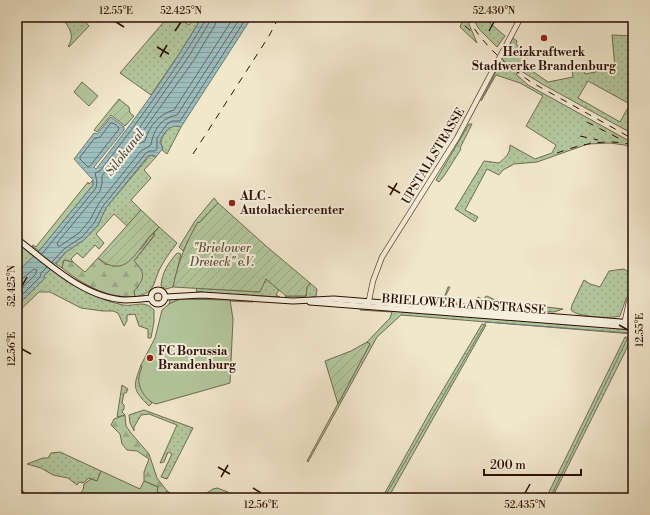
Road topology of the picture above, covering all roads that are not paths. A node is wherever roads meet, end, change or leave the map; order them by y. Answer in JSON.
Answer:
{"nodes":[{"id":1,"x":521,"y":17,"type":"edge"},
{"id":2,"x":17,"y":239,"type":"edge"},
{"id":3,"x":633,"y":295,"type":"edge"},
{"id":4,"x":166,"y":297,"type":"junction"},
{"id":5,"x":151,"y":298,"type":"junction"},
{"id":6,"x":368,"y":304,"type":"junction"},
{"id":7,"x":630,"y":310,"type":"junction"},
{"id":8,"x":633,"y":315,"type":"edge"},
{"id":9,"x":629,"y":325,"type":"edge"}],
"edges":[{"from":1,"to":6,"type":"street","name":"UPSTALLSTRASSE"},
{"from":2,"to":5,"type":"main road","name":"BRIELOWER LANDSTRASSE"},
{"from":3,"to":7,"type":"street"},
{"from":3,"to":9,"type":"street"},
{"from":4,"to":5,"type":"main road","name":"BRIELOWER LANDSTRASSE"},
{"from":4,"to":5,"type":"main road","name":"BRIELOWER LANDSTRASSE"},
{"from":4,"to":6,"type":"main road","name":"BRIELOWER LANDSTRASSE"},
{"from":6,"to":9,"type":"main road","name":"BRIELOWER LANDSTRASSE"},
{"from":7,"to":8,"type":"street"},
{"from":7,"to":9,"type":"street"}]}
